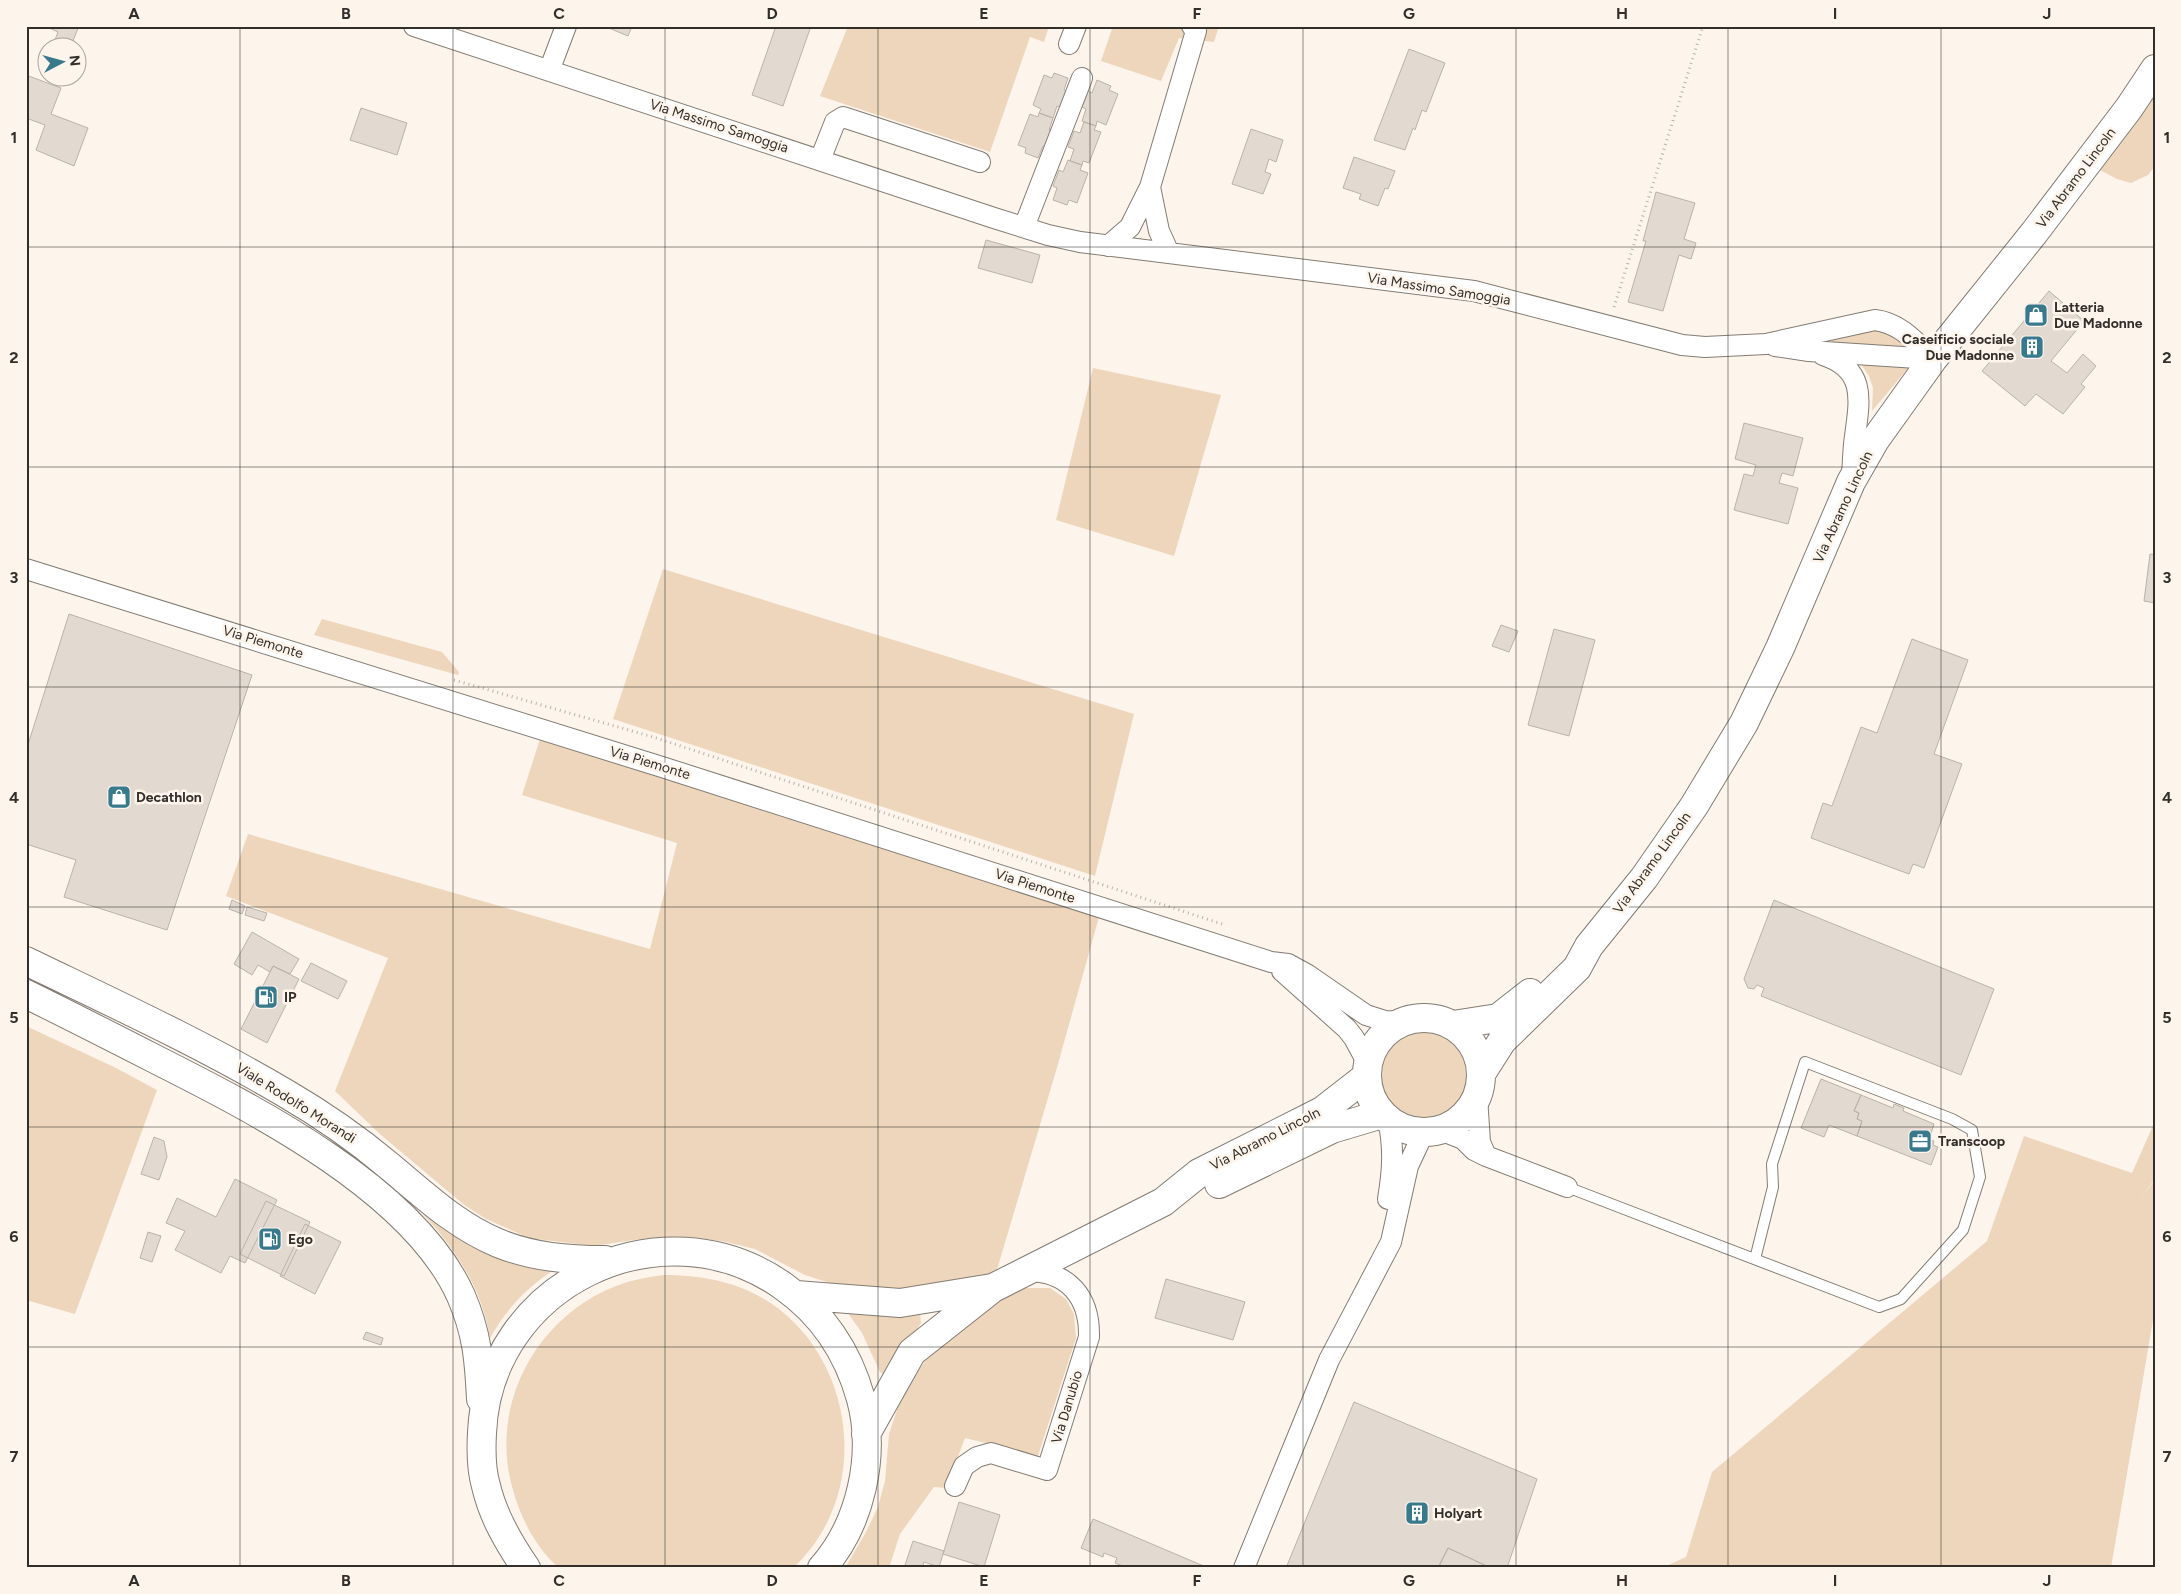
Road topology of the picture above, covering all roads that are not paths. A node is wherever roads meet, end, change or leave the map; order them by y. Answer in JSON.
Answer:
{"nodes":[{"id":1,"x":414,"y":26,"type":"edge"},
{"id":2,"x":566,"y":26,"type":"edge"},
{"id":3,"x":1192,"y":26,"type":"edge"},
{"id":4,"x":2155,"y":69,"type":"edge"},
{"id":5,"x":549,"y":71,"type":"junction"},
{"id":6,"x":1082,"y":78,"type":"dead end"},
{"id":7,"x":820,"y":160,"type":"junction"},
{"id":8,"x":980,"y":162,"type":"dead end"},
{"id":9,"x":1150,"y":187,"type":"junction"},
{"id":10,"x":1024,"y":228,"type":"junction"},
{"id":11,"x":1108,"y":246,"type":"junction"},
{"id":12,"x":1169,"y":253,"type":"junction"},
{"id":13,"x":1900,"y":328,"type":"junction"},
{"id":14,"x":1950,"y":337,"type":"junction"},
{"id":15,"x":1766,"y":344,"type":"junction"},
{"id":16,"x":1809,"y":351,"type":"junction"},
{"id":17,"x":1933,"y":359,"type":"junction"},
{"id":18,"x":1851,"y":482,"type":"junction"},
{"id":19,"x":26,"y":569,"type":"edge"},
{"id":20,"x":1589,"y":946,"type":"junction"},
{"id":21,"x":26,"y":961,"type":"edge"},
{"id":22,"x":1271,"y":962,"type":"junction"},
{"id":23,"x":26,"y":994,"type":"edge"},
{"id":24,"x":1401,"y":1022,"type":"junction"},
{"id":25,"x":1453,"y":1025,"type":"junction"},
{"id":26,"x":1367,"y":1070,"type":"junction"},
{"id":27,"x":1479,"y":1085,"type":"junction"},
{"id":28,"x":1385,"y":1116,"type":"junction"},
{"id":29,"x":1432,"y":1131,"type":"junction"},
{"id":30,"x":1486,"y":1156,"type":"junction"},
{"id":31,"x":1567,"y":1187,"type":"joint"},
{"id":32,"x":1163,"y":1202,"type":"junction"},
{"id":33,"x":1755,"y":1259,"type":"junction"},
{"id":34,"x":614,"y":1260,"type":"junction"},
{"id":35,"x":1379,"y":1265,"type":"junction"},
{"id":36,"x":1027,"y":1271,"type":"junction"},
{"id":37,"x":993,"y":1288,"type":"junction"},
{"id":38,"x":796,"y":1295,"type":"junction"},
{"id":39,"x":483,"y":1421,"type":"junction"},
{"id":40,"x":866,"y":1434,"type":"junction"},
{"id":41,"x":955,"y":1486,"type":"dead end"},
{"id":42,"x":526,"y":1568,"type":"edge"},
{"id":43,"x":822,"y":1568,"type":"edge"},
{"id":44,"x":1244,"y":1568,"type":"edge"}],
"edges":[{"from":1,"to":5,"type":"street","name":"Via Massimo Samoggia"},
{"from":2,"to":5,"type":"street"},
{"from":3,"to":9,"type":"street"},
{"from":4,"to":14,"type":"street","name":"Via Abramo Lincoln"},
{"from":5,"to":7,"type":"street","name":"Via Massimo Samoggia"},
{"from":6,"to":10,"type":"street"},
{"from":7,"to":8,"type":"street"},
{"from":7,"to":10,"type":"street","name":"Via Massimo Samoggia"},
{"from":9,"to":11,"type":"street"},
{"from":9,"to":12,"type":"street"},
{"from":10,"to":11,"type":"street","name":"Via Massimo Samoggia"},
{"from":11,"to":12,"type":"street","name":"Via Massimo Samoggia"},
{"from":12,"to":15,"type":"street","name":"Via Massimo Samoggia"},
{"from":13,"to":14,"type":"street","name":"Via Massimo Samoggia"},
{"from":13,"to":15,"type":"street","name":"Via Massimo Samoggia"},
{"from":13,"to":17,"type":"street","name":"Via Massimo Samoggia"},
{"from":14,"to":17,"type":"street","name":"Via Abramo Lincoln"},
{"from":15,"to":16,"type":"street","name":"Via Massimo Samoggia"},
{"from":16,"to":17,"type":"street","name":"Via Massimo Samoggia"},
{"from":16,"to":18,"type":"street","name":"Via Massimo Samoggia"},
{"from":17,"to":18,"type":"street","name":"Via Abramo Lincoln"},
{"from":18,"to":20,"type":"street","name":"Via Abramo Lincoln"},
{"from":19,"to":22,"type":"street","name":"Via Piemonte"},
{"from":20,"to":25,"type":"street","name":"Via Abramo Lincoln"},
{"from":20,"to":27,"type":"street","name":"Via Abramo Lincoln"},
{"from":21,"to":34,"type":"street","name":"Viale Rodolfo Morandi"},
{"from":22,"to":24,"type":"street","name":"Via Piemonte"},
{"from":22,"to":26,"type":"street","name":"Via Piemonte"},
{"from":23,"to":39,"type":"street","name":"Viale Rodolfo Morandi"},
{"from":24,"to":25,"type":"street"},
{"from":24,"to":26,"type":"street"},
{"from":25,"to":27,"type":"street"},
{"from":26,"to":28,"type":"street"},
{"from":26,"to":32,"type":"street","name":"Via Abramo Lincoln"},
{"from":27,"to":29,"type":"street"},
{"from":27,"to":30,"type":"street"},
{"from":28,"to":29,"type":"street"},
{"from":28,"to":32,"type":"street","name":"Via Abramo Lincoln"},
{"from":28,"to":35,"type":"street"},
{"from":29,"to":30,"type":"street"},
{"from":29,"to":35,"type":"street"},
{"from":30,"to":31,"type":"street"},
{"from":31,"to":33,"type":"lane"},
{"from":32,"to":36,"type":"street","name":"Via Abramo Lincoln"},
{"from":33,"to":33,"type":"lane"},
{"from":34,"to":38,"type":"street","name":"Viale Rodolfo Morandi"},
{"from":34,"to":39,"type":"street","name":"Viale Rodolfo Morandi"},
{"from":35,"to":44,"type":"street"},
{"from":36,"to":37,"type":"street","name":"Via Abramo Lincoln"},
{"from":36,"to":41,"type":"street","name":"Via Danubio"},
{"from":37,"to":38,"type":"street","name":"Via Abramo Lincoln"},
{"from":37,"to":40,"type":"street","name":"Via Abramo Lincoln"},
{"from":38,"to":40,"type":"street","name":"Viale Rodolfo Morandi"},
{"from":39,"to":42,"type":"street","name":"Viale Rodolfo Morandi"},
{"from":40,"to":43,"type":"street","name":"Viale Rodolfo Morandi"}]}
